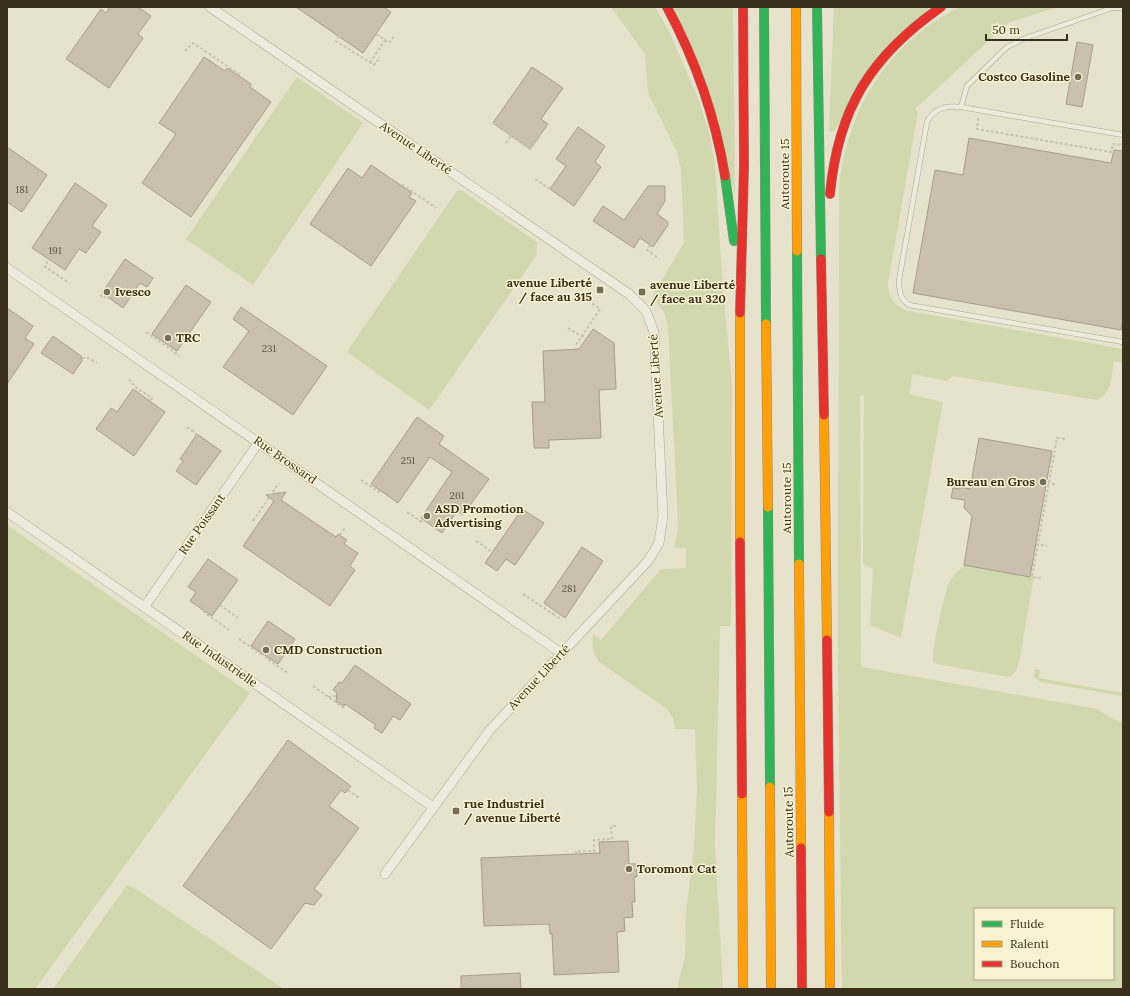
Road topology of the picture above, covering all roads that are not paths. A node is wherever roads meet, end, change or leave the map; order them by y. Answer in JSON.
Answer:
{"nodes":[{"id":1,"x":210,"y":7,"type":"edge"},
{"id":2,"x":667,"y":7,"type":"edge"},
{"id":3,"x":743,"y":7,"type":"edge"},
{"id":4,"x":764,"y":7,"type":"edge"},
{"id":5,"x":796,"y":7,"type":"edge"},
{"id":6,"x":817,"y":7,"type":"edge"},
{"id":7,"x":822,"y":7,"type":"edge"},
{"id":8,"x":941,"y":7,"type":"edge"},
{"id":9,"x":1123,"y":8,"type":"edge"},
{"id":10,"x":819,"y":47,"type":"junction"},
{"id":11,"x":961,"y":107,"type":"junction"},
{"id":12,"x":1123,"y":135,"type":"edge"},
{"id":13,"x":7,"y":268,"type":"edge"},
{"id":14,"x":740,"y":276,"type":"junction"},
{"id":15,"x":1123,"y":342,"type":"edge"},
{"id":16,"x":823,"y":418,"type":"junction"},
{"id":17,"x":258,"y":442,"type":"junction"},
{"id":18,"x":7,"y":512,"type":"edge"},
{"id":19,"x":145,"y":606,"type":"junction"},
{"id":20,"x":561,"y":653,"type":"junction"},
{"id":21,"x":434,"y":806,"type":"junction"},
{"id":22,"x":385,"y":874,"type":"dead end"},
{"id":23,"x":743,"y":989,"type":"edge"},
{"id":24,"x":771,"y":989,"type":"edge"},
{"id":25,"x":802,"y":989,"type":"edge"},
{"id":26,"x":830,"y":989,"type":"edge"}],
"edges":[{"from":1,"to":20,"type":"street","name":"Avenue Liberté"},
{"from":2,"to":14,"type":"highway"},
{"from":3,"to":14,"type":"highway"},
{"from":4,"to":24,"type":"highway","name":"Autoroute 15"},
{"from":5,"to":25,"type":"highway","name":"Autoroute 15"},
{"from":6,"to":10,"type":"highway"},
{"from":7,"to":10,"type":"highway"},
{"from":8,"to":16,"type":"highway"},
{"from":9,"to":11,"type":"lane"},
{"from":10,"to":16,"type":"highway"},
{"from":11,"to":12,"type":"lane"},
{"from":11,"to":15,"type":"lane"},
{"from":13,"to":17,"type":"street","name":"Rue Brossard"},
{"from":14,"to":23,"type":"highway"},
{"from":16,"to":26,"type":"highway"},
{"from":17,"to":19,"type":"street","name":"Rue Poissant"},
{"from":17,"to":20,"type":"street","name":"Rue Brossard"},
{"from":18,"to":19,"type":"street","name":"Rue Industrielle"},
{"from":19,"to":21,"type":"street","name":"Rue Industrielle"},
{"from":20,"to":21,"type":"street","name":"Avenue Liberté"},
{"from":21,"to":22,"type":"street","name":"Avenue Liberté"}]}
